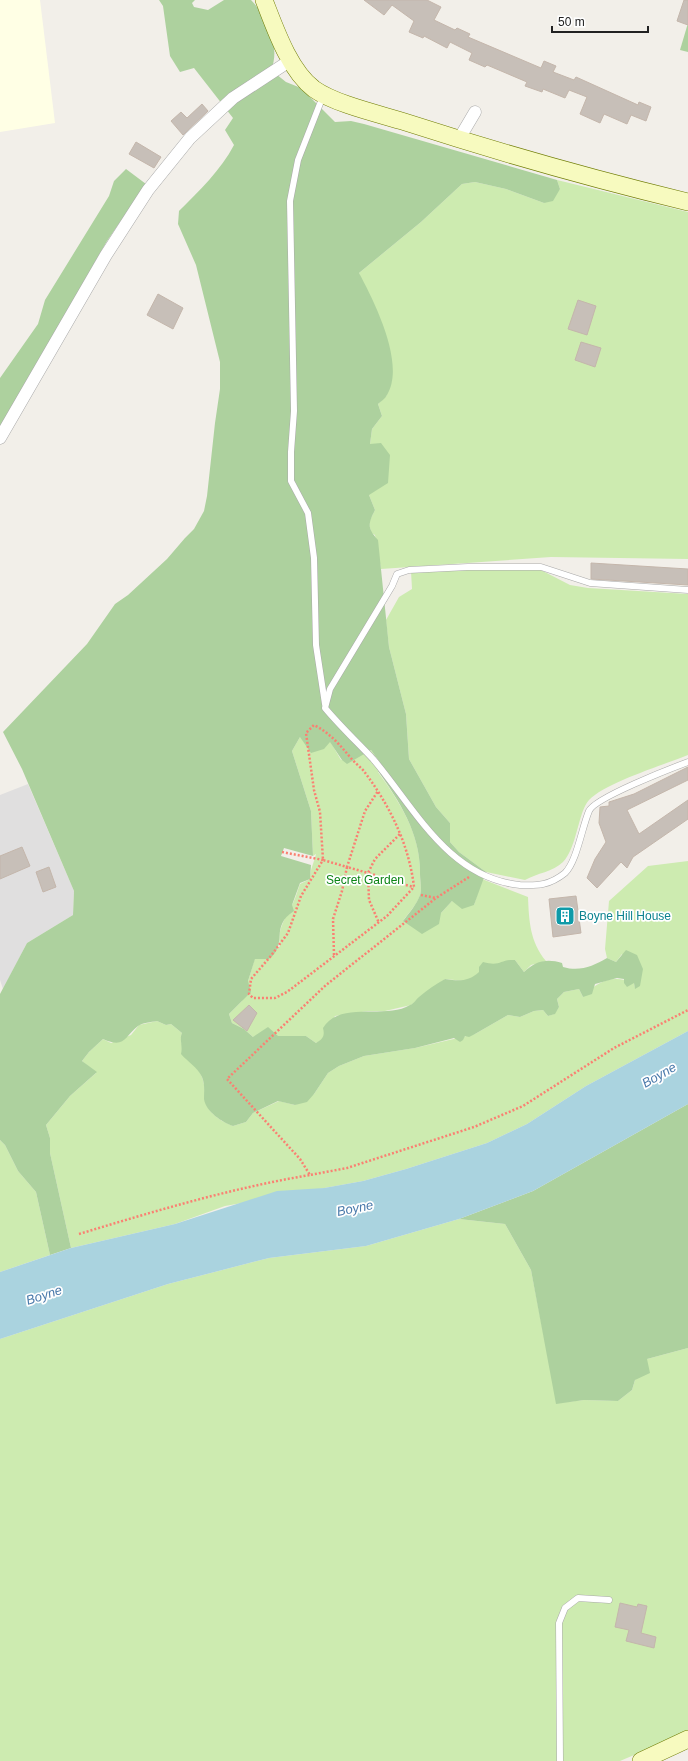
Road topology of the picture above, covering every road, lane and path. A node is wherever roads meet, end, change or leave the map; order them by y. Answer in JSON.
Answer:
{"nodes":[{"id":1,"x":264,"y":0,"type":"edge"},
{"id":2,"x":291,"y":60,"type":"junction"},
{"id":3,"x":324,"y":95,"type":"junction"},
{"id":4,"x":474,"y":112,"type":"dead end"},
{"id":5,"x":459,"y":139,"type":"junction"},
{"id":6,"x":688,"y":202,"type":"edge"},
{"id":7,"x":0,"y":438,"type":"edge"},
{"id":8,"x":688,"y":590,"type":"edge"},
{"id":9,"x":325,"y":708,"type":"junction"},
{"id":10,"x":688,"y":762,"type":"edge"},
{"id":11,"x":378,"y":791,"type":"junction"},
{"id":12,"x":401,"y":834,"type":"junction"},
{"id":13,"x":282,"y":852,"type":"dead end"},
{"id":14,"x":323,"y":860,"type":"junction"},
{"id":15,"x":347,"y":867,"type":"junction"},
{"id":16,"x":478,"y":871,"type":"junction"},
{"id":17,"x":368,"y":873,"type":"junction"},
{"id":18,"x":375,"y":875,"type":"dead end"},
{"id":19,"x":402,"y":884,"type":"dead end"},
{"id":20,"x":414,"y":887,"type":"junction"},
{"id":21,"x":421,"y":894,"type":"dead end"},
{"id":22,"x":436,"y":898,"type":"junction"},
{"id":23,"x":379,"y":922,"type":"junction"},
{"id":24,"x":334,"y":956,"type":"junction"},
{"id":25,"x":688,"y":1010,"type":"edge"},
{"id":26,"x":310,"y":1175,"type":"junction"},
{"id":27,"x":79,"y":1234,"type":"dead end"},
{"id":28,"x":609,"y":1600,"type":"dead end"},
{"id":29,"x":688,"y":1739,"type":"edge"},
{"id":30,"x":560,"y":1761,"type":"edge"},
{"id":31,"x":641,"y":1761,"type":"edge"}],
"edges":[{"from":1,"to":2,"type":"street"},
{"from":2,"to":3,"type":"street"},
{"from":2,"to":7,"type":"street"},
{"from":3,"to":5,"type":"street"},
{"from":3,"to":9,"type":"lane"},
{"from":4,"to":5,"type":"street"},
{"from":5,"to":6,"type":"street"},
{"from":8,"to":9,"type":"lane"},
{"from":9,"to":16,"type":"lane"},
{"from":10,"to":16,"type":"lane"},
{"from":11,"to":12,"type":"path"},
{"from":11,"to":14,"type":"path"},
{"from":11,"to":15,"type":"path"},
{"from":12,"to":17,"type":"path"},
{"from":12,"to":20,"type":"path"},
{"from":13,"to":14,"type":"path"},
{"from":14,"to":15,"type":"path"},
{"from":14,"to":24,"type":"path"},
{"from":15,"to":17,"type":"path"},
{"from":15,"to":24,"type":"path"},
{"from":16,"to":22,"type":"path"},
{"from":17,"to":18,"type":"path"},
{"from":17,"to":23,"type":"path"},
{"from":19,"to":20,"type":"path"},
{"from":20,"to":23,"type":"path"},
{"from":21,"to":22,"type":"path"},
{"from":22,"to":26,"type":"path"},
{"from":23,"to":24,"type":"path"},
{"from":25,"to":26,"type":"path"},
{"from":26,"to":27,"type":"path"},
{"from":28,"to":30,"type":"lane"},
{"from":29,"to":31,"type":"street"}]}
